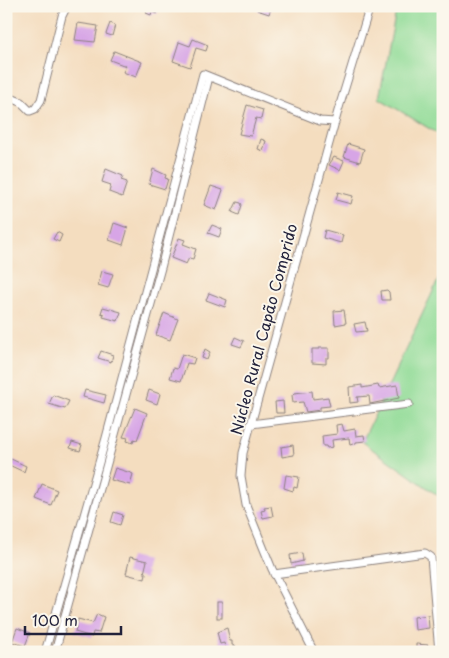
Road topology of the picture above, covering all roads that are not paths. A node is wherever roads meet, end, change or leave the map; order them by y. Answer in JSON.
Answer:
{"nodes":[{"id":1,"x":67,"y":6,"type":"edge"},
{"id":2,"x":370,"y":6,"type":"edge"},
{"id":3,"x":206,"y":76,"type":"junction"},
{"id":4,"x":6,"y":96,"type":"edge"},
{"id":5,"x":335,"y":122,"type":"junction"},
{"id":6,"x":142,"y":300,"type":"junction"},
{"id":7,"x":151,"y":302,"type":"junction"},
{"id":8,"x":409,"y":404,"type":"dead end"},
{"id":9,"x":251,"y":424,"type":"junction"},
{"id":10,"x":71,"y":557,"type":"junction"},
{"id":11,"x":80,"y":560,"type":"junction"},
{"id":12,"x":274,"y":574,"type":"junction"},
{"id":13,"x":46,"y":648,"type":"edge"},
{"id":14,"x":55,"y":650,"type":"edge"},
{"id":15,"x":314,"y":652,"type":"edge"},
{"id":16,"x":439,"y":652,"type":"edge"}],
"edges":[{"from":1,"to":4,"type":"street"},
{"from":2,"to":5,"type":"street","name":"Núcleo Rural Capão Comprido"},
{"from":3,"to":5,"type":"street"},
{"from":3,"to":6,"type":"street"},
{"from":3,"to":7,"type":"street"},
{"from":5,"to":9,"type":"street","name":"Núcleo Rural Capão Comprido"},
{"from":6,"to":7,"type":"street"},
{"from":6,"to":10,"type":"street"},
{"from":7,"to":11,"type":"street"},
{"from":8,"to":9,"type":"street"},
{"from":9,"to":12,"type":"street","name":"Núcleo Rural Capão Comprido"},
{"from":10,"to":11,"type":"street"},
{"from":10,"to":13,"type":"street"},
{"from":11,"to":14,"type":"street"},
{"from":12,"to":15,"type":"street","name":"Núcleo Rural Capão Comprido"},
{"from":12,"to":16,"type":"street"},
{"from":13,"to":14,"type":"street"}]}
